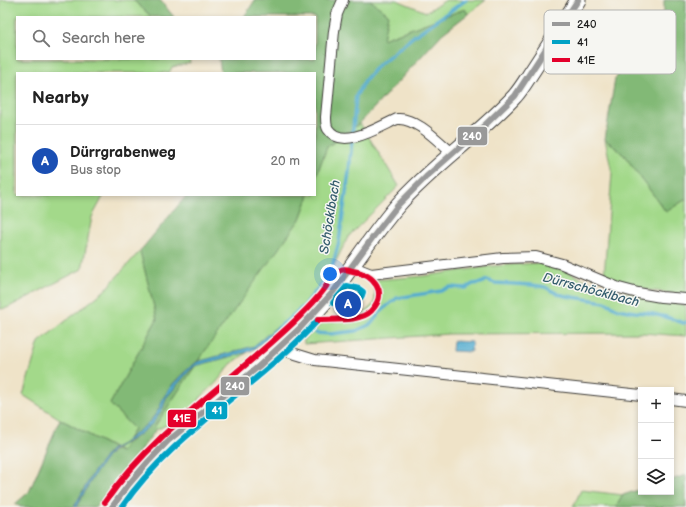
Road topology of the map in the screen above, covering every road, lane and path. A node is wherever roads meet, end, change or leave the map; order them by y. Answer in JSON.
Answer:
{"nodes":[{"id":1,"x":343,"y":0,"type":"edge"},
{"id":2,"x":578,"y":0,"type":"edge"},
{"id":3,"x":572,"y":10,"type":"edge"},
{"id":4,"x":544,"y":54,"type":"edge"},
{"id":5,"x":453,"y":154,"type":"junction"},
{"id":6,"x":352,"y":266,"type":"junction"},
{"id":7,"x":686,"y":299,"type":"edge"},
{"id":8,"x":281,"y":347,"type":"junction"},
{"id":9,"x":638,"y":395,"type":"edge"},
{"id":10,"x":674,"y":399,"type":"edge"},
{"id":11,"x":686,"y":401,"type":"edge"},
{"id":12,"x":112,"y":507,"type":"edge"}],
"edges":[{"from":1,"to":5,"type":"street"},
{"from":2,"to":3,"type":"main road"},
{"from":4,"to":5,"type":"main road"},
{"from":5,"to":6,"type":"main road"},
{"from":6,"to":7,"type":"street"},
{"from":6,"to":8,"type":"main road"},
{"from":8,"to":9,"type":"street"},
{"from":8,"to":12,"type":"main road"},
{"from":10,"to":11,"type":"street"}]}
